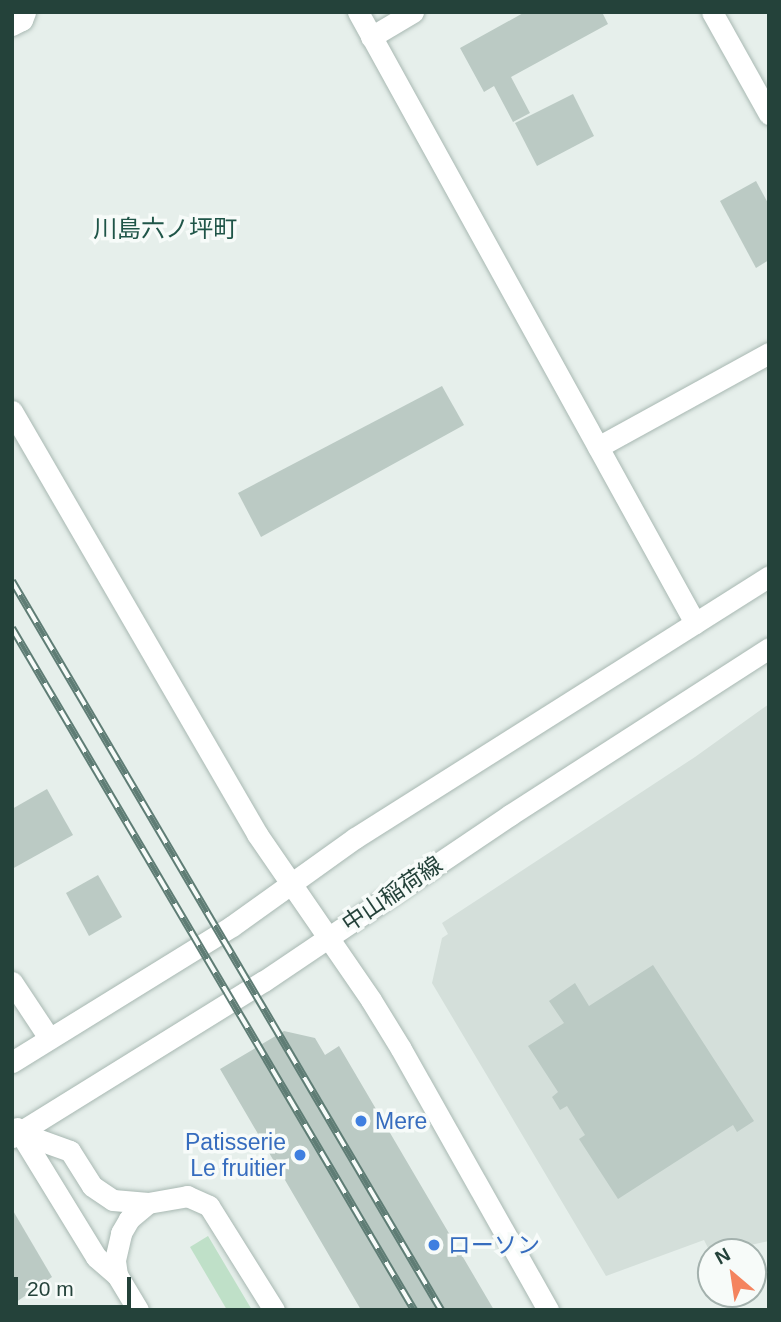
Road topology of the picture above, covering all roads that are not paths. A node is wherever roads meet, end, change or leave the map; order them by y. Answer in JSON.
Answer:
{"nodes":[{"id":1,"x":25,"y":12,"type":"edge"},
{"id":2,"x":358,"y":12,"type":"edge"},
{"id":3,"x":413,"y":12,"type":"edge"},
{"id":4,"x":712,"y":12,"type":"edge"},
{"id":5,"x":12,"y":25,"type":"edge"},
{"id":6,"x":371,"y":37,"type":"junction"},
{"id":7,"x":769,"y":114,"type":"edge"},
{"id":8,"x":769,"y":353,"type":"edge"},
{"id":9,"x":12,"y":411,"type":"edge"},
{"id":10,"x":598,"y":447,"type":"junction"},
{"id":11,"x":769,"y":576,"type":"edge"},
{"id":12,"x":695,"y":623,"type":"junction"},
{"id":13,"x":769,"y":648,"type":"edge"},
{"id":14,"x":290,"y":884,"type":"junction"},
{"id":15,"x":326,"y":939,"type":"junction"},
{"id":16,"x":12,"y":982,"type":"edge"},
{"id":17,"x":49,"y":1038,"type":"junction"},
{"id":18,"x":12,"y":1062,"type":"edge"},
{"id":19,"x":15,"y":1130,"type":"edge"},
{"id":20,"x":148,"y":1203,"type":"junction"},
{"id":21,"x":117,"y":1275,"type":"junction"},
{"id":22,"x":138,"y":1310,"type":"edge"},
{"id":23,"x":274,"y":1310,"type":"edge"},
{"id":24,"x":548,"y":1310,"type":"edge"}],
"edges":[{"from":1,"to":5,"type":"main road"},
{"from":2,"to":6,"type":"main road"},
{"from":3,"to":6,"type":"main road"},
{"from":4,"to":7,"type":"main road"},
{"from":6,"to":10,"type":"main road"},
{"from":8,"to":10,"type":"main road"},
{"from":9,"to":14,"type":"main road"},
{"from":10,"to":12,"type":"main road"},
{"from":11,"to":12,"type":"main road"},
{"from":12,"to":14,"type":"main road"},
{"from":13,"to":15,"type":"main road","name":"中山稲荷線"},
{"from":14,"to":15,"type":"main road"},
{"from":14,"to":17,"type":"main road"},
{"from":15,"to":19,"type":"main road","name":"中山稲荷線"},
{"from":15,"to":24,"type":"main road"},
{"from":16,"to":17,"type":"main road"},
{"from":17,"to":18,"type":"main road"},
{"from":19,"to":20,"type":"main road"},
{"from":19,"to":21,"type":"main road"},
{"from":20,"to":21,"type":"main road"},
{"from":20,"to":23,"type":"main road"},
{"from":21,"to":22,"type":"main road"}]}
